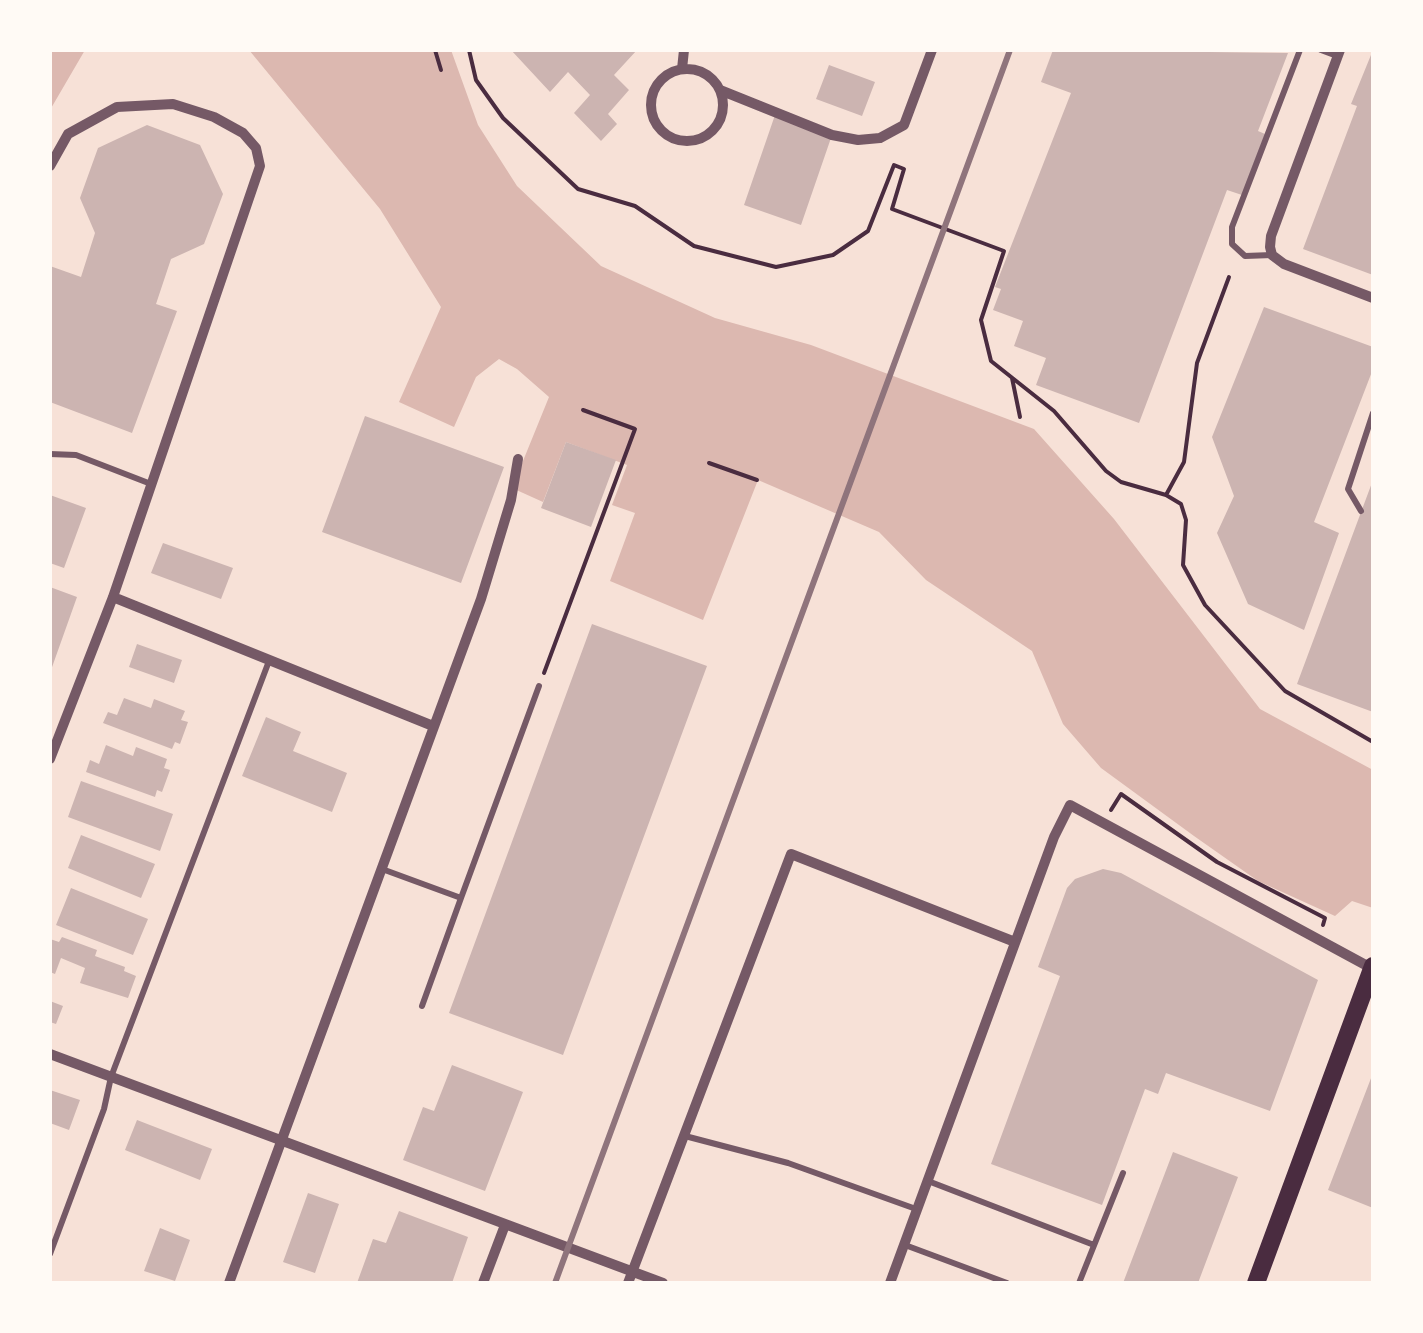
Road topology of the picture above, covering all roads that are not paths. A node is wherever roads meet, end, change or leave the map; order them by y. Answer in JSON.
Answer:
{"nodes":[{"id":1,"x":684,"y":50,"type":"edge"},
{"id":2,"x":932,"y":50,"type":"edge"},
{"id":3,"x":1300,"y":50,"type":"edge"},
{"id":4,"x":1321,"y":50,"type":"edge"},
{"id":5,"x":1339,"y":53,"type":"edge"},
{"id":6,"x":682,"y":69,"type":"junction"},
{"id":7,"x":720,"y":90,"type":"junction"},
{"id":8,"x":50,"y":166,"type":"edge"},
{"id":9,"x":1272,"y":255,"type":"junction"},
{"id":10,"x":1373,"y":298,"type":"edge"},
{"id":11,"x":1373,"y":413,"type":"edge"},
{"id":12,"x":50,"y":454,"type":"edge"},
{"id":13,"x":518,"y":459,"type":"dead end"},
{"id":14,"x":152,"y":484,"type":"junction"},
{"id":15,"x":1361,"y":512,"type":"dead end"},
{"id":16,"x":113,"y":596,"type":"junction"},
{"id":17,"x":269,"y":660,"type":"junction"},
{"id":18,"x":539,"y":686,"type":"road end"},
{"id":19,"x":433,"y":726,"type":"junction"},
{"id":20,"x":50,"y":759,"type":"edge"},
{"id":21,"x":381,"y":869,"type":"junction"},
{"id":22,"x":462,"y":898,"type":"junction"},
{"id":23,"x":1015,"y":942,"type":"junction"},
{"id":24,"x":1373,"y":967,"type":"edge"},
{"id":25,"x":422,"y":1006,"type":"dead end"},
{"id":26,"x":50,"y":1054,"type":"edge"},
{"id":27,"x":112,"y":1077,"type":"junction"},
{"id":28,"x":684,"y":1136,"type":"junction"},
{"id":29,"x":280,"y":1142,"type":"junction"},
{"id":30,"x":1123,"y":1173,"type":"dead end"},
{"id":31,"x":928,"y":1181,"type":"junction"},
{"id":32,"x":918,"y":1210,"type":"junction"},
{"id":33,"x":505,"y":1225,"type":"junction"},
{"id":34,"x":905,"y":1244,"type":"junction"},
{"id":35,"x":1094,"y":1244,"type":"junction"},
{"id":36,"x":50,"y":1254,"type":"edge"},
{"id":37,"x":630,"y":1277,"type":"edge"},
{"id":38,"x":229,"y":1283,"type":"edge"},
{"id":39,"x":484,"y":1283,"type":"edge"},
{"id":40,"x":664,"y":1283,"type":"edge"},
{"id":41,"x":890,"y":1283,"type":"edge"},
{"id":42,"x":1007,"y":1283,"type":"edge"},
{"id":43,"x":1079,"y":1283,"type":"edge"},
{"id":44,"x":1256,"y":1283,"type":"edge"}],
"edges":[{"from":1,"to":6,"type":"street"},
{"from":2,"to":7,"type":"street"},
{"from":3,"to":9,"type":"lane"},
{"from":4,"to":5,"type":"lane"},
{"from":5,"to":9,"type":"street"},
{"from":6,"to":7,"type":"street"},
{"from":6,"to":7,"type":"street"},
{"from":8,"to":14,"type":"street"},
{"from":9,"to":10,"type":"street"},
{"from":11,"to":15,"type":"lane"},
{"from":12,"to":14,"type":"lane"},
{"from":13,"to":19,"type":"street"},
{"from":14,"to":16,"type":"street"},
{"from":16,"to":17,"type":"street"},
{"from":16,"to":20,"type":"street"},
{"from":17,"to":19,"type":"street"},
{"from":17,"to":27,"type":"lane"},
{"from":18,"to":22,"type":"lane"},
{"from":19,"to":21,"type":"street"},
{"from":21,"to":22,"type":"lane"},
{"from":21,"to":29,"type":"street"},
{"from":22,"to":25,"type":"lane"},
{"from":23,"to":24,"type":"street"},
{"from":23,"to":28,"type":"street"},
{"from":23,"to":31,"type":"street"},
{"from":24,"to":44,"type":"main road"},
{"from":26,"to":27,"type":"street"},
{"from":27,"to":29,"type":"street"},
{"from":27,"to":36,"type":"lane"},
{"from":28,"to":32,"type":"lane"},
{"from":28,"to":37,"type":"street"},
{"from":29,"to":33,"type":"street"},
{"from":29,"to":38,"type":"street"},
{"from":30,"to":35,"type":"lane"},
{"from":31,"to":32,"type":"street"},
{"from":31,"to":35,"type":"lane"},
{"from":32,"to":34,"type":"street"},
{"from":33,"to":37,"type":"street"},
{"from":33,"to":39,"type":"street"},
{"from":34,"to":41,"type":"street"},
{"from":34,"to":42,"type":"lane"},
{"from":35,"to":43,"type":"lane"},
{"from":37,"to":40,"type":"street"}]}
